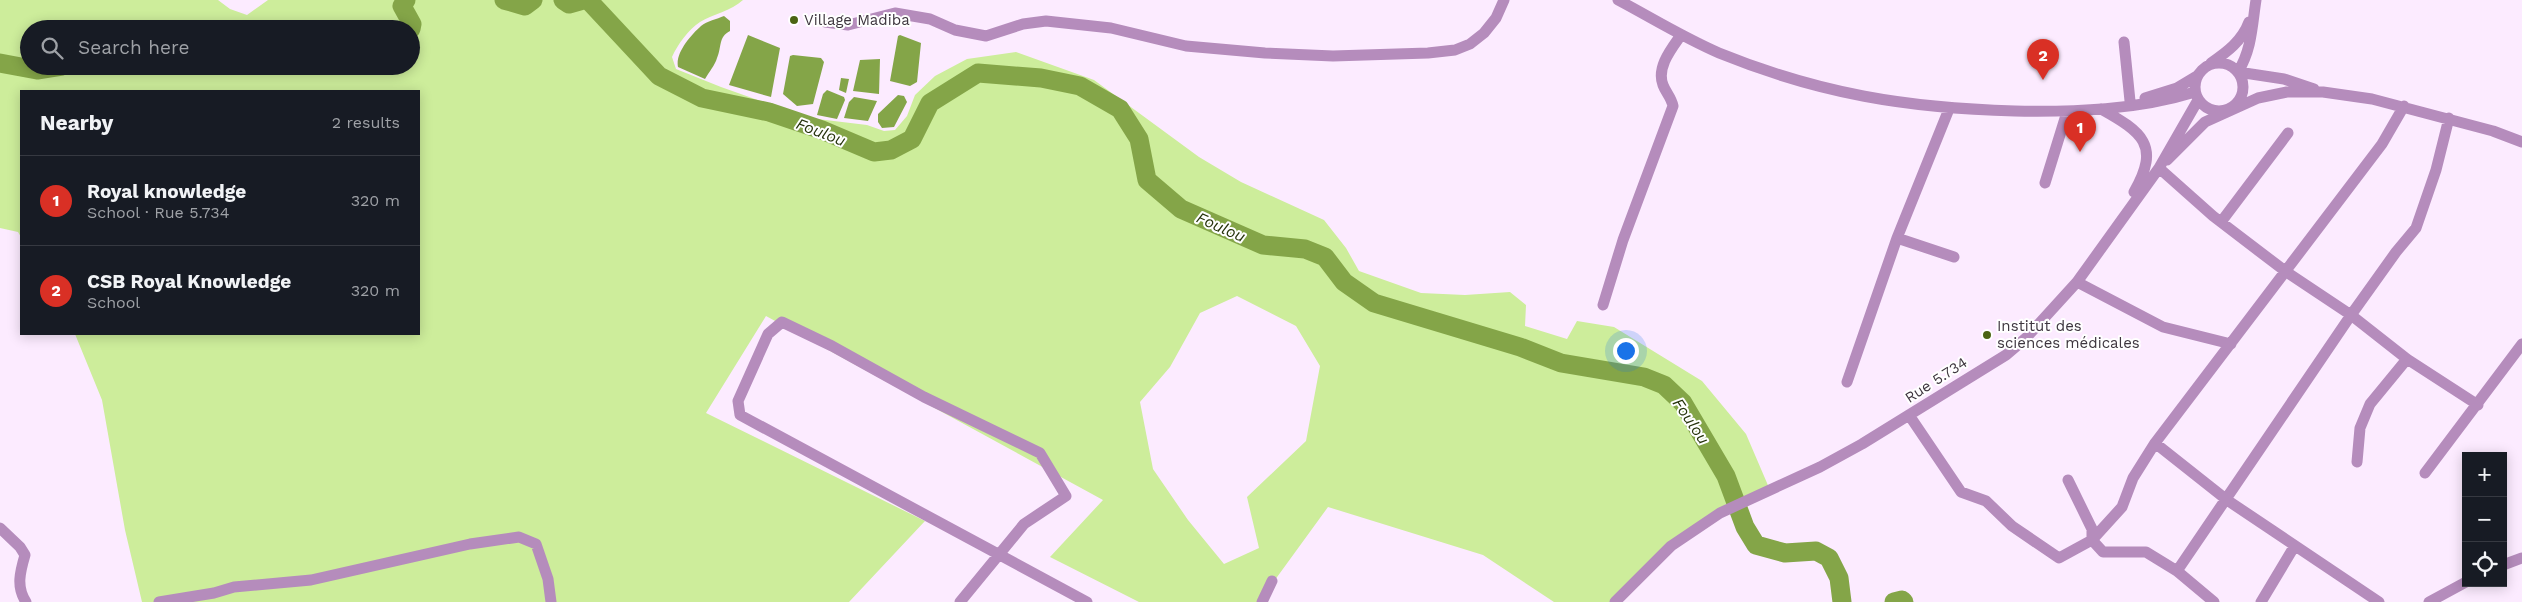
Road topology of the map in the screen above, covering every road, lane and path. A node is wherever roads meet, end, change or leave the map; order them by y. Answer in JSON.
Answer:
{"nodes":[{"id":1,"x":1504,"y":0,"type":"edge"},
{"id":2,"x":1618,"y":0,"type":"edge"},
{"id":3,"x":2255,"y":3,"type":"edge"},
{"id":4,"x":825,"y":22,"type":"dead end"},
{"id":5,"x":1681,"y":35,"type":"junction"},
{"id":6,"x":2124,"y":42,"type":"dead end"},
{"id":7,"x":2207,"y":66,"type":"junction"},
{"id":8,"x":2238,"y":72,"type":"junction"},
{"id":9,"x":2197,"y":76,"type":"junction"},
{"id":10,"x":2323,"y":92,"type":"junction"},
{"id":11,"x":2196,"y":96,"type":"junction"},
{"id":12,"x":2130,"y":101,"type":"junction"},
{"id":13,"x":2404,"y":106,"type":"junction"},
{"id":14,"x":2107,"y":108,"type":"junction"},
{"id":15,"x":1949,"y":109,"type":"junction"},
{"id":16,"x":2228,"y":110,"type":"junction"},
{"id":17,"x":2067,"y":112,"type":"junction"},
{"id":18,"x":2449,"y":118,"type":"junction"},
{"id":19,"x":2288,"y":133,"type":"dead end"},
{"id":20,"x":2522,"y":142,"type":"edge"},
{"id":21,"x":2159,"y":168,"type":"junction"},
{"id":22,"x":2044,"y":183,"type":"dead end"},
{"id":23,"x":2222,"y":222,"type":"junction"},
{"id":24,"x":2112,"y":231,"type":"junction"},
{"id":25,"x":1897,"y":238,"type":"junction"},
{"id":26,"x":1954,"y":257,"type":"dead end"},
{"id":27,"x":2285,"y":271,"type":"junction"},
{"id":28,"x":2076,"y":282,"type":"junction"},
{"id":29,"x":1603,"y":304,"type":"dead end"},
{"id":30,"x":2351,"y":315,"type":"junction"},
{"id":31,"x":2231,"y":344,"type":"junction"},
{"id":32,"x":2522,"y":344,"type":"edge"},
{"id":33,"x":2407,"y":359,"type":"junction"},
{"id":34,"x":1847,"y":382,"type":"dead end"},
{"id":35,"x":2478,"y":405,"type":"junction"},
{"id":36,"x":1909,"y":415,"type":"junction"},
{"id":37,"x":2154,"y":443,"type":"junction"},
{"id":38,"x":2358,"y":462,"type":"dead end"},
{"id":39,"x":2424,"y":473,"type":"dead end"},
{"id":40,"x":2068,"y":480,"type":"dead end"},
{"id":41,"x":2227,"y":500,"type":"junction"},
{"id":42,"x":0,"y":528,"type":"edge"},
{"id":43,"x":2092,"y":540,"type":"junction"},
{"id":44,"x":2294,"y":547,"type":"junction"},
{"id":45,"x":997,"y":556,"type":"junction"},
{"id":46,"x":2522,"y":558,"type":"edge"},
{"id":47,"x":2507,"y":564,"type":"edge"},
{"id":48,"x":2177,"y":571,"type":"junction"},
{"id":49,"x":1272,"y":581,"type":"dead end"},
{"id":50,"x":2462,"y":584,"type":"edge"},
{"id":51,"x":26,"y":602,"type":"edge"},
{"id":52,"x":159,"y":602,"type":"edge"},
{"id":53,"x":551,"y":602,"type":"edge"},
{"id":54,"x":960,"y":602,"type":"edge"},
{"id":55,"x":1087,"y":602,"type":"edge"},
{"id":56,"x":1262,"y":602,"type":"edge"},
{"id":57,"x":1615,"y":602,"type":"edge"},
{"id":58,"x":2214,"y":602,"type":"edge"},
{"id":59,"x":2261,"y":602,"type":"edge"},
{"id":60,"x":2379,"y":602,"type":"edge"},
{"id":61,"x":2429,"y":602,"type":"edge"}],
"edges":[{"from":1,"to":4,"type":"street"},
{"from":2,"to":5,"type":"street"},
{"from":3,"to":7,"type":"street"},
{"from":3,"to":8,"type":"street"},
{"from":5,"to":15,"type":"street"},
{"from":5,"to":29,"type":"street"},
{"from":6,"to":12,"type":"street"},
{"from":7,"to":8,"type":"street"},
{"from":7,"to":9,"type":"street"},
{"from":8,"to":10,"type":"street"},
{"from":8,"to":16,"type":"street"},
{"from":9,"to":11,"type":"street"},
{"from":9,"to":12,"type":"street"},
{"from":10,"to":13,"type":"street"},
{"from":10,"to":16,"type":"street"},
{"from":11,"to":14,"type":"street"},
{"from":11,"to":16,"type":"street"},
{"from":11,"to":21,"type":"street","name":"Rue 5.734"},
{"from":12,"to":14,"type":"street"},
{"from":13,"to":18,"type":"street"},
{"from":13,"to":27,"type":"street"},
{"from":14,"to":17,"type":"street"},
{"from":14,"to":24,"type":"street"},
{"from":15,"to":17,"type":"street"},
{"from":15,"to":25,"type":"street"},
{"from":16,"to":21,"type":"street"},
{"from":17,"to":22,"type":"street"},
{"from":18,"to":20,"type":"street"},
{"from":18,"to":30,"type":"street"},
{"from":19,"to":23,"type":"street"},
{"from":21,"to":23,"type":"street"},
{"from":21,"to":24,"type":"street","name":"Rue 5.734"},
{"from":23,"to":27,"type":"street"},
{"from":24,"to":28,"type":"street","name":"Rue 5.734"},
{"from":25,"to":26,"type":"street"},
{"from":25,"to":34,"type":"street"},
{"from":27,"to":30,"type":"street"},
{"from":27,"to":31,"type":"street"},
{"from":28,"to":31,"type":"street"},
{"from":28,"to":36,"type":"street","name":"Rue 5.734"},
{"from":30,"to":33,"type":"street"},
{"from":30,"to":41,"type":"street"},
{"from":31,"to":37,"type":"street"},
{"from":32,"to":35,"type":"street"},
{"from":33,"to":35,"type":"street"},
{"from":33,"to":38,"type":"street"},
{"from":35,"to":39,"type":"street"},
{"from":36,"to":43,"type":"street"},
{"from":36,"to":57,"type":"street","name":"Rue 5.734"},
{"from":37,"to":41,"type":"street"},
{"from":37,"to":43,"type":"street"},
{"from":40,"to":43,"type":"street"},
{"from":41,"to":44,"type":"street"},
{"from":41,"to":48,"type":"street"},
{"from":42,"to":51,"type":"street"},
{"from":43,"to":48,"type":"street"},
{"from":44,"to":59,"type":"street"},
{"from":44,"to":60,"type":"street"},
{"from":45,"to":45,"type":"street"},
{"from":45,"to":54,"type":"street"},
{"from":45,"to":55,"type":"street"},
{"from":46,"to":47,"type":"street"},
{"from":48,"to":58,"type":"street"},
{"from":49,"to":56,"type":"street"},
{"from":50,"to":61,"type":"street"},
{"from":52,"to":53,"type":"street"}]}
